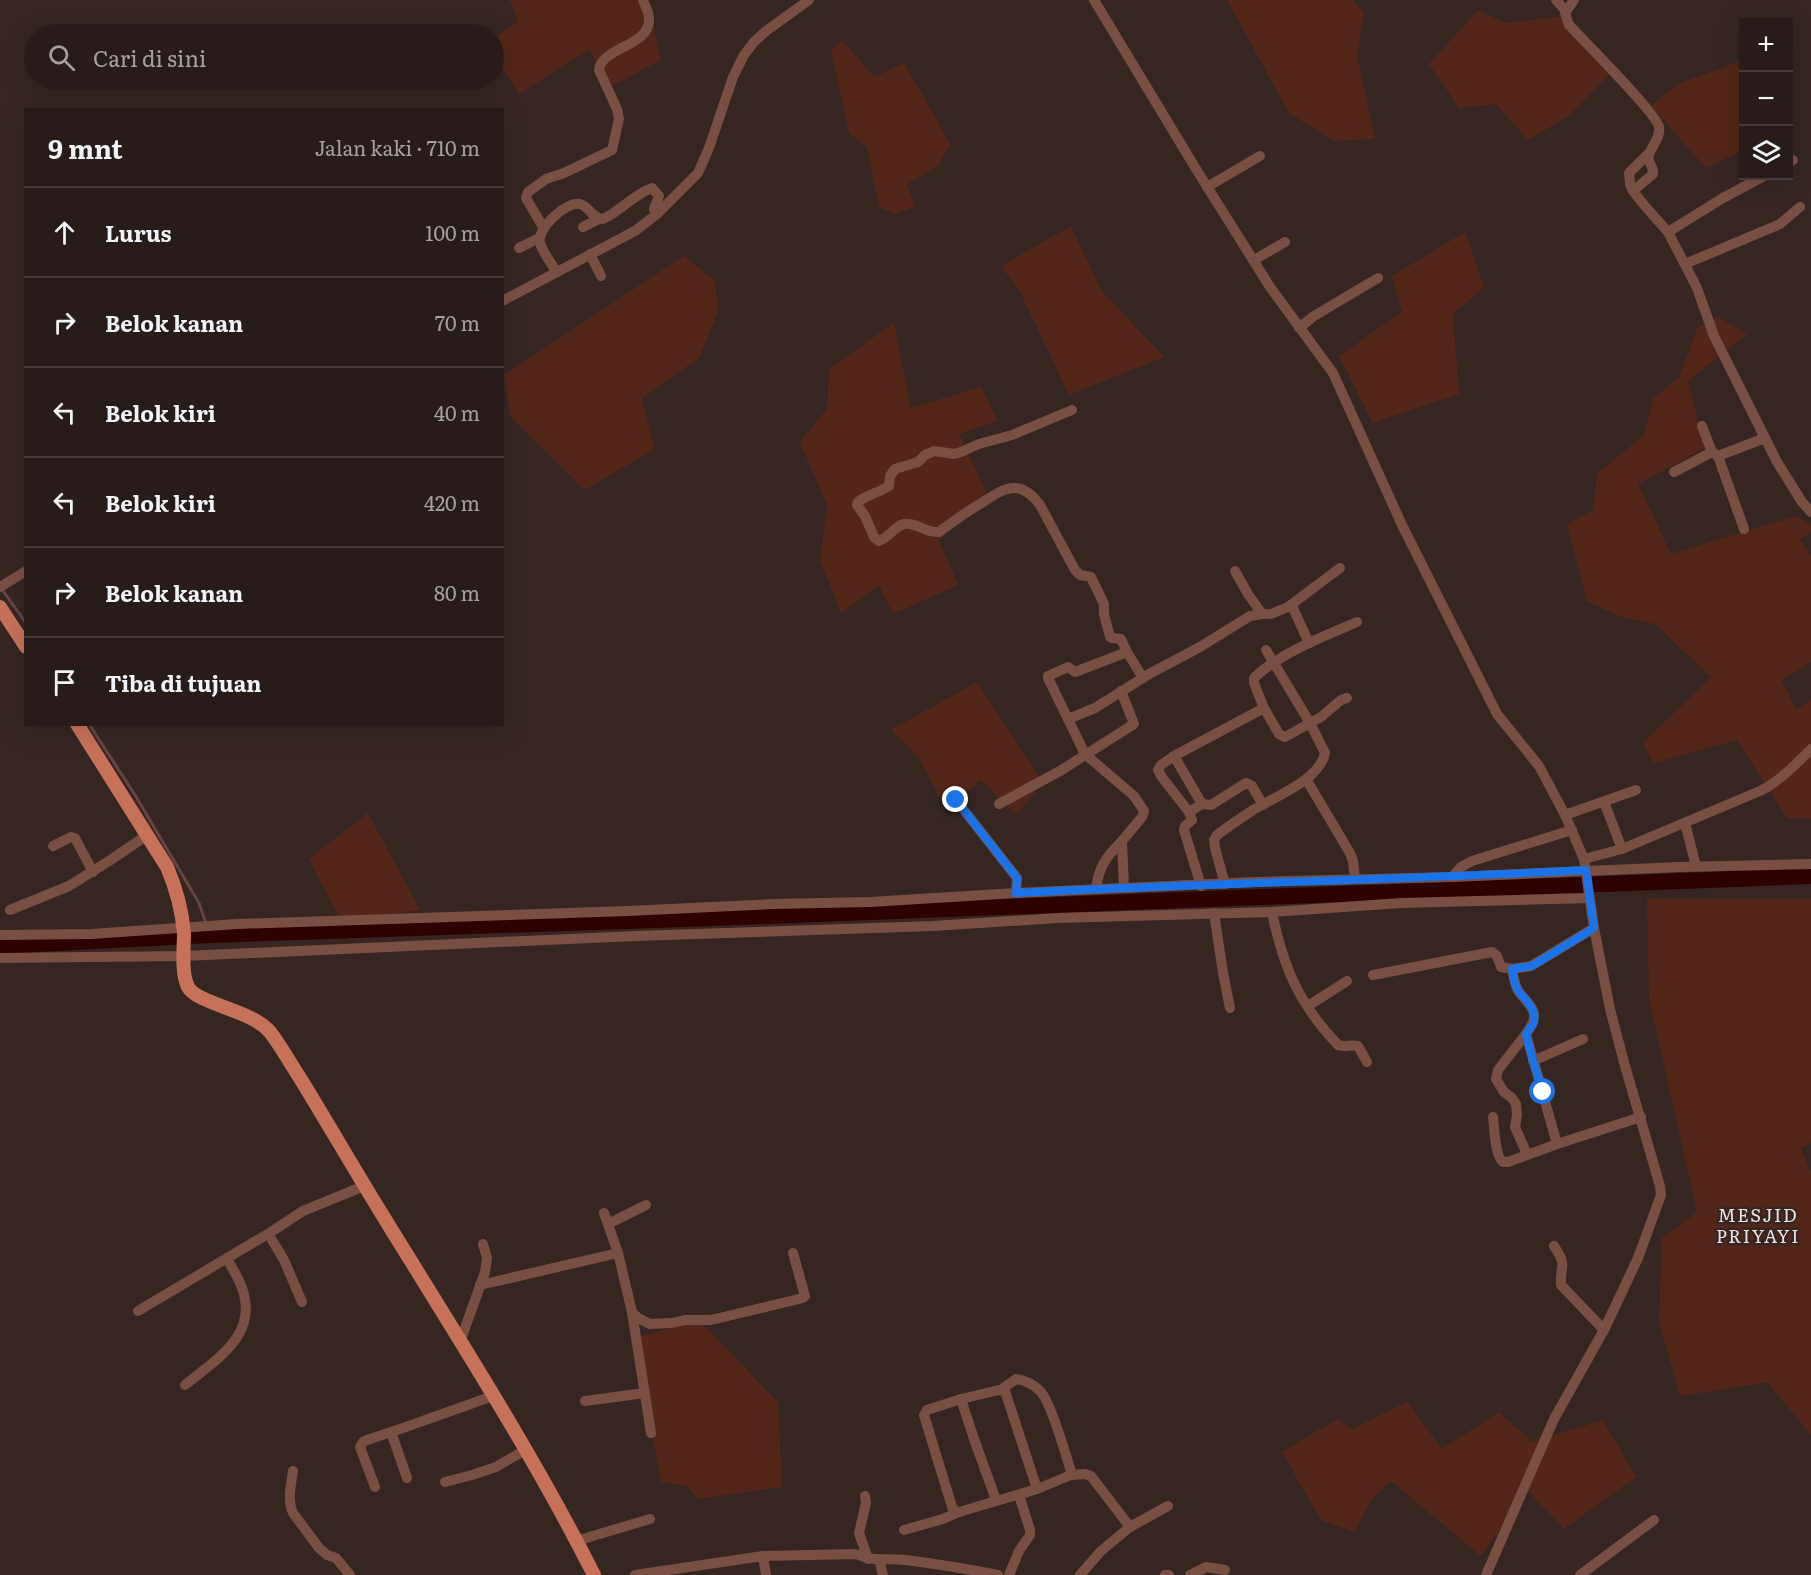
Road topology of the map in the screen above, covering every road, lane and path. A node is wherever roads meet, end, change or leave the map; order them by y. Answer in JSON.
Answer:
{"nodes":[{"id":1,"x":643,"y":0,"type":"edge"},
{"id":2,"x":808,"y":0,"type":"edge"},
{"id":3,"x":1094,"y":0,"type":"edge"},
{"id":4,"x":1556,"y":0,"type":"edge"},
{"id":5,"x":1574,"y":0,"type":"edge"},
{"id":6,"x":1566,"y":11,"type":"junction"},
{"id":7,"x":1649,"y":153,"type":"junction"},
{"id":8,"x":1260,"y":156,"type":"dead end"},
{"id":9,"x":1757,"y":180,"type":"edge"},
{"id":10,"x":1207,"y":187,"type":"junction"},
{"id":11,"x":1633,"y":190,"type":"junction"},
{"id":12,"x":1800,"y":207,"type":"dead end"},
{"id":13,"x":657,"y":214,"type":"junction"},
{"id":14,"x":599,"y":219,"type":"junction"},
{"id":15,"x":543,"y":227,"type":"junction"},
{"id":16,"x":584,"y":227,"type":"dead end"},
{"id":17,"x":1668,"y":232,"type":"junction"},
{"id":18,"x":540,"y":238,"type":"junction"},
{"id":19,"x":1285,"y":242,"type":"dead end"},
{"id":20,"x":519,"y":248,"type":"dead end"},
{"id":21,"x":590,"y":254,"type":"junction"},
{"id":22,"x":1254,"y":260,"type":"junction"},
{"id":23,"x":1685,"y":264,"type":"junction"},
{"id":24,"x":557,"y":272,"type":"junction"},
{"id":25,"x":601,"y":276,"type":"dead end"},
{"id":26,"x":1378,"y":278,"type":"dead end"},
{"id":27,"x":504,"y":299,"type":"edge"},
{"id":28,"x":1299,"y":328,"type":"junction"},
{"id":29,"x":1072,"y":410,"type":"dead end"},
{"id":30,"x":1702,"y":426,"type":"dead end"},
{"id":31,"x":1765,"y":438,"type":"junction"},
{"id":32,"x":1715,"y":454,"type":"junction"},
{"id":33,"x":1674,"y":472,"type":"dead end"},
{"id":34,"x":1811,"y":512,"type":"edge"},
{"id":35,"x":1744,"y":529,"type":"dead end"},
{"id":36,"x":1340,"y":568,"type":"dead end"},
{"id":37,"x":1235,"y":571,"type":"dead end"},
{"id":38,"x":24,"y":572,"type":"edge"},
{"id":39,"x":2,"y":586,"type":"edge"},
{"id":40,"x":0,"y":607,"type":"edge"},
{"id":41,"x":1288,"y":607,"type":"junction"},
{"id":42,"x":1262,"y":614,"type":"junction"},
{"id":43,"x":1357,"y":622,"type":"dead end"},
{"id":44,"x":1309,"y":643,"type":"junction"},
{"id":45,"x":24,"y":644,"type":"edge"},
{"id":46,"x":1266,"y":650,"type":"dead end"},
{"id":47,"x":1127,"y":652,"type":"junction"},
{"id":48,"x":1274,"y":663,"type":"junction"},
{"id":49,"x":1143,"y":678,"type":"junction"},
{"id":50,"x":1121,"y":691,"type":"junction"},
{"id":51,"x":1347,"y":698,"type":"dead end"},
{"id":52,"x":1264,"y":708,"type":"junction"},
{"id":53,"x":1068,"y":719,"type":"junction"},
{"id":54,"x":1310,"y":723,"type":"junction"},
{"id":55,"x":78,"y":726,"type":"edge"},
{"id":56,"x":1811,"y":749,"type":"edge"},
{"id":57,"x":1085,"y":754,"type":"junction"},
{"id":58,"x":1174,"y":756,"type":"junction"},
{"id":59,"x":1306,"y":779,"type":"junction"},
{"id":60,"x":1636,"y":790,"type":"dead end"},
{"id":61,"x":956,"y":800,"type":"dead end"},
{"id":62,"x":1604,"y":802,"type":"junction"},
{"id":63,"x":999,"y":804,"type":"dead end"},
{"id":64,"x":1202,"y":804,"type":"junction"},
{"id":65,"x":1263,"y":805,"type":"junction"},
{"id":66,"x":1189,"y":812,"type":"junction"},
{"id":67,"x":1565,"y":815,"type":"junction"},
{"id":68,"x":1685,"y":823,"type":"junction"},
{"id":69,"x":1572,"y":830,"type":"junction"},
{"id":70,"x":146,"y":836,"type":"junction"},
{"id":71,"x":1122,"y":841,"type":"junction"},
{"id":72,"x":53,"y":846,"type":"dead end"},
{"id":73,"x":1622,"y":849,"type":"junction"},
{"id":74,"x":1811,"y":864,"type":"edge"},
{"id":75,"x":1696,"y":866,"type":"junction"},
{"id":76,"x":1585,"y":868,"type":"junction"},
{"id":77,"x":93,"y":872,"type":"junction"},
{"id":78,"x":1452,"y":877,"type":"junction"},
{"id":79,"x":1355,"y":879,"type":"junction"},
{"id":80,"x":1226,"y":884,"type":"junction"},
{"id":81,"x":1201,"y":885,"type":"junction"},
{"id":82,"x":1124,"y":888,"type":"junction"},
{"id":83,"x":1096,"y":889,"type":"junction"},
{"id":84,"x":1016,"y":893,"type":"junction"},
{"id":85,"x":1589,"y":896,"type":"junction"},
{"id":86,"x":10,"y":910,"type":"dead end"},
{"id":87,"x":1272,"y":912,"type":"junction"},
{"id":88,"x":1214,"y":913,"type":"junction"},
{"id":89,"x":1594,"y":928,"type":"junction"},
{"id":90,"x":183,"y":930,"type":"junction"},
{"id":91,"x":0,"y":935,"type":"edge"},
{"id":92,"x":184,"y":952,"type":"junction"},
{"id":93,"x":0,"y":958,"type":"edge"},
{"id":94,"x":1512,"y":969,"type":"junction"},
{"id":95,"x":1373,"y":975,"type":"dead end"},
{"id":96,"x":1347,"y":981,"type":"dead end"},
{"id":97,"x":1308,"y":1006,"type":"junction"},
{"id":98,"x":1230,"y":1008,"type":"dead end"},
{"id":99,"x":1526,"y":1034,"type":"junction"},
{"id":100,"x":1583,"y":1039,"type":"dead end"},
{"id":101,"x":1533,"y":1061,"type":"junction"},
{"id":102,"x":1367,"y":1062,"type":"dead end"},
{"id":103,"x":1493,"y":1117,"type":"dead end"},
{"id":104,"x":1641,"y":1118,"type":"junction"},
{"id":105,"x":1557,"y":1143,"type":"junction"},
{"id":106,"x":1527,"y":1154,"type":"junction"},
{"id":107,"x":364,"y":1186,"type":"junction"},
{"id":108,"x":646,"y":1205,"type":"dead end"},
{"id":109,"x":271,"y":1232,"type":"junction"},
{"id":110,"x":483,"y":1244,"type":"dead end"},
{"id":111,"x":1554,"y":1246,"type":"dead end"},
{"id":112,"x":618,"y":1253,"type":"junction"},
{"id":113,"x":793,"y":1253,"type":"dead end"},
{"id":114,"x":227,"y":1258,"type":"junction"},
{"id":115,"x":480,"y":1284,"type":"junction"},
{"id":116,"x":302,"y":1302,"type":"dead end"},
{"id":117,"x":138,"y":1311,"type":"dead end"},
{"id":118,"x":632,"y":1312,"type":"junction"},
{"id":119,"x":1604,"y":1330,"type":"junction"},
{"id":120,"x":460,"y":1342,"type":"junction"},
{"id":121,"x":185,"y":1385,"type":"dead end"},
{"id":122,"x":1002,"y":1389,"type":"junction"},
{"id":123,"x":645,"y":1393,"type":"junction"},
{"id":124,"x":493,"y":1396,"type":"junction"},
{"id":125,"x":962,"y":1399,"type":"junction"},
{"id":126,"x":585,"y":1401,"type":"dead end"},
{"id":127,"x":391,"y":1432,"type":"junction"},
{"id":128,"x":651,"y":1433,"type":"dead end"},
{"id":129,"x":525,"y":1450,"type":"junction"},
{"id":130,"x":293,"y":1471,"type":"dead end"},
{"id":131,"x":1071,"y":1475,"type":"junction"},
{"id":132,"x":407,"y":1478,"type":"dead end"},
{"id":133,"x":445,"y":1482,"type":"dead end"},
{"id":134,"x":375,"y":1487,"type":"dead end"},
{"id":135,"x":1037,"y":1490,"type":"junction"},
{"id":136,"x":1019,"y":1495,"type":"junction"},
{"id":137,"x":865,"y":1496,"type":"dead end"},
{"id":138,"x":996,"y":1500,"type":"junction"},
{"id":139,"x":1168,"y":1506,"type":"dead end"},
{"id":140,"x":959,"y":1512,"type":"junction"},
{"id":141,"x":650,"y":1519,"type":"dead end"},
{"id":142,"x":1653,"y":1520,"type":"dead end"},
{"id":143,"x":1130,"y":1527,"type":"junction"},
{"id":144,"x":904,"y":1530,"type":"dead end"},
{"id":145,"x":576,"y":1542,"type":"junction"},
{"id":146,"x":763,"y":1556,"type":"junction"},
{"id":147,"x":874,"y":1559,"type":"junction"},
{"id":148,"x":1225,"y":1570,"type":"dead end"},
{"id":149,"x":350,"y":1575,"type":"edge"},
{"id":150,"x":592,"y":1575,"type":"edge"},
{"id":151,"x":635,"y":1575,"type":"edge"},
{"id":152,"x":766,"y":1575,"type":"edge"},
{"id":153,"x":883,"y":1575,"type":"edge"},
{"id":154,"x":998,"y":1575,"type":"edge"},
{"id":155,"x":1009,"y":1575,"type":"edge"},
{"id":156,"x":1080,"y":1575,"type":"edge"},
{"id":157,"x":1190,"y":1575,"type":"edge"},
{"id":158,"x":1486,"y":1575,"type":"edge"},
{"id":159,"x":1580,"y":1575,"type":"edge"}],
"edges":[{"from":1,"to":15,"type":"street"},
{"from":2,"to":13,"type":"street"},
{"from":3,"to":10,"type":"street"},
{"from":4,"to":6,"type":"street"},
{"from":5,"to":6,"type":"street"},
{"from":6,"to":7,"type":"street"},
{"from":7,"to":11,"type":"street"},
{"from":7,"to":11,"type":"street"},
{"from":8,"to":10,"type":"street"},
{"from":9,"to":17,"type":"street"},
{"from":10,"to":22,"type":"street"},
{"from":11,"to":17,"type":"street"},
{"from":12,"to":23,"type":"street"},
{"from":13,"to":14,"type":"street"},
{"from":13,"to":21,"type":"street"},
{"from":14,"to":15,"type":"street"},
{"from":14,"to":16,"type":"street"},
{"from":15,"to":18,"type":"street"},
{"from":17,"to":23,"type":"street"},
{"from":18,"to":20,"type":"street"},
{"from":18,"to":24,"type":"street"},
{"from":19,"to":22,"type":"street"},
{"from":21,"to":24,"type":"street"},
{"from":21,"to":25,"type":"street"},
{"from":22,"to":28,"type":"street"},
{"from":23,"to":31,"type":"street"},
{"from":24,"to":27,"type":"street"},
{"from":26,"to":28,"type":"street"},
{"from":28,"to":67,"type":"street"},
{"from":29,"to":47,"type":"street"},
{"from":30,"to":32,"type":"street"},
{"from":31,"to":32,"type":"street"},
{"from":31,"to":34,"type":"street"},
{"from":32,"to":33,"type":"street"},
{"from":32,"to":35,"type":"street"},
{"from":36,"to":41,"type":"street"},
{"from":37,"to":42,"type":"street"},
{"from":38,"to":39,"type":"street"},
{"from":40,"to":45,"type":"main road"},
{"from":41,"to":42,"type":"street"},
{"from":41,"to":44,"type":"street"},
{"from":42,"to":49,"type":"street"},
{"from":43,"to":44,"type":"street"},
{"from":44,"to":48,"type":"street"},
{"from":46,"to":48,"type":"street"},
{"from":47,"to":49,"type":"street"},
{"from":47,"to":53,"type":"street"},
{"from":48,"to":52,"type":"street"},
{"from":48,"to":54,"type":"street"},
{"from":49,"to":50,"type":"street"},
{"from":50,"to":53,"type":"street"},
{"from":50,"to":57,"type":"street"},
{"from":51,"to":54,"type":"street"},
{"from":52,"to":54,"type":"street"},
{"from":52,"to":58,"type":"street"},
{"from":53,"to":57,"type":"street"},
{"from":54,"to":59,"type":"street"},
{"from":55,"to":70,"type":"main road"},
{"from":56,"to":68,"type":"street"},
{"from":57,"to":63,"type":"street"},
{"from":57,"to":71,"type":"street"},
{"from":58,"to":64,"type":"street"},
{"from":58,"to":66,"type":"street"},
{"from":59,"to":65,"type":"street"},
{"from":59,"to":79,"type":"street"},
{"from":60,"to":62,"type":"street"},
{"from":61,"to":84,"type":"street"},
{"from":62,"to":67,"type":"street"},
{"from":62,"to":73,"type":"street"},
{"from":64,"to":65,"type":"street"},
{"from":64,"to":66,"type":"street"},
{"from":65,"to":80,"type":"street"},
{"from":66,"to":81,"type":"street"},
{"from":67,"to":69,"type":"street"},
{"from":68,"to":73,"type":"street"},
{"from":68,"to":75,"type":"street"},
{"from":69,"to":76,"type":"street"},
{"from":69,"to":78,"type":"street"},
{"from":70,"to":77,"type":"street"},
{"from":70,"to":90,"type":"main road"},
{"from":71,"to":82,"type":"street"},
{"from":71,"to":83,"type":"street"},
{"from":72,"to":77,"type":"street"},
{"from":73,"to":76,"type":"street"},
{"from":74,"to":75,"type":"street"},
{"from":75,"to":76,"type":"street"},
{"from":76,"to":78,"type":"street"},
{"from":76,"to":85,"type":"street"},
{"from":77,"to":86,"type":"street"},
{"from":78,"to":79,"type":"street"},
{"from":79,"to":80,"type":"street"},
{"from":80,"to":81,"type":"street"},
{"from":81,"to":82,"type":"street"},
{"from":82,"to":83,"type":"street"},
{"from":83,"to":84,"type":"street"},
{"from":84,"to":90,"type":"street"},
{"from":85,"to":87,"type":"street"},
{"from":85,"to":89,"type":"street"},
{"from":87,"to":88,"type":"street"},
{"from":87,"to":97,"type":"street"},
{"from":88,"to":92,"type":"street"},
{"from":88,"to":98,"type":"street"},
{"from":89,"to":94,"type":"street"},
{"from":89,"to":104,"type":"street"},
{"from":90,"to":91,"type":"street"},
{"from":90,"to":92,"type":"main road"},
{"from":92,"to":93,"type":"street"},
{"from":92,"to":107,"type":"main road"},
{"from":94,"to":95,"type":"street"},
{"from":94,"to":99,"type":"street"},
{"from":96,"to":97,"type":"street"},
{"from":97,"to":102,"type":"street"},
{"from":99,"to":101,"type":"street"},
{"from":99,"to":106,"type":"street"},
{"from":100,"to":101,"type":"street"},
{"from":101,"to":105,"type":"street"},
{"from":103,"to":106,"type":"street"},
{"from":104,"to":105,"type":"street"},
{"from":104,"to":119,"type":"street"},
{"from":105,"to":106,"type":"street"},
{"from":107,"to":109,"type":"street"},
{"from":107,"to":120,"type":"main road"},
{"from":108,"to":112,"type":"street"},
{"from":109,"to":114,"type":"street"},
{"from":109,"to":116,"type":"street"},
{"from":110,"to":115,"type":"street"},
{"from":111,"to":119,"type":"street"},
{"from":112,"to":115,"type":"street"},
{"from":112,"to":118,"type":"street"},
{"from":113,"to":118,"type":"street"},
{"from":114,"to":117,"type":"street"},
{"from":114,"to":121,"type":"street"},
{"from":115,"to":120,"type":"street"},
{"from":118,"to":123,"type":"street"},
{"from":119,"to":158,"type":"street"},
{"from":120,"to":124,"type":"main road"},
{"from":122,"to":125,"type":"street"},
{"from":122,"to":131,"type":"street"},
{"from":122,"to":135,"type":"street"},
{"from":123,"to":126,"type":"street"},
{"from":123,"to":128,"type":"street"},
{"from":124,"to":127,"type":"street"},
{"from":124,"to":129,"type":"main road"},
{"from":125,"to":138,"type":"street"},
{"from":125,"to":140,"type":"street"},
{"from":127,"to":132,"type":"street"},
{"from":127,"to":134,"type":"street"},
{"from":129,"to":133,"type":"street"},
{"from":129,"to":145,"type":"main road"},
{"from":130,"to":149,"type":"street"},
{"from":131,"to":135,"type":"street"},
{"from":131,"to":143,"type":"street"},
{"from":135,"to":136,"type":"street"},
{"from":136,"to":138,"type":"street"},
{"from":136,"to":155,"type":"street"},
{"from":137,"to":147,"type":"street"},
{"from":138,"to":140,"type":"street"},
{"from":139,"to":143,"type":"street"},
{"from":140,"to":144,"type":"street"},
{"from":141,"to":145,"type":"street"},
{"from":142,"to":159,"type":"street"},
{"from":143,"to":156,"type":"street"},
{"from":145,"to":150,"type":"main road"},
{"from":146,"to":147,"type":"street"},
{"from":146,"to":151,"type":"street"},
{"from":146,"to":152,"type":"street"},
{"from":147,"to":153,"type":"street"},
{"from":147,"to":154,"type":"street"},
{"from":148,"to":157,"type":"street"}]}
